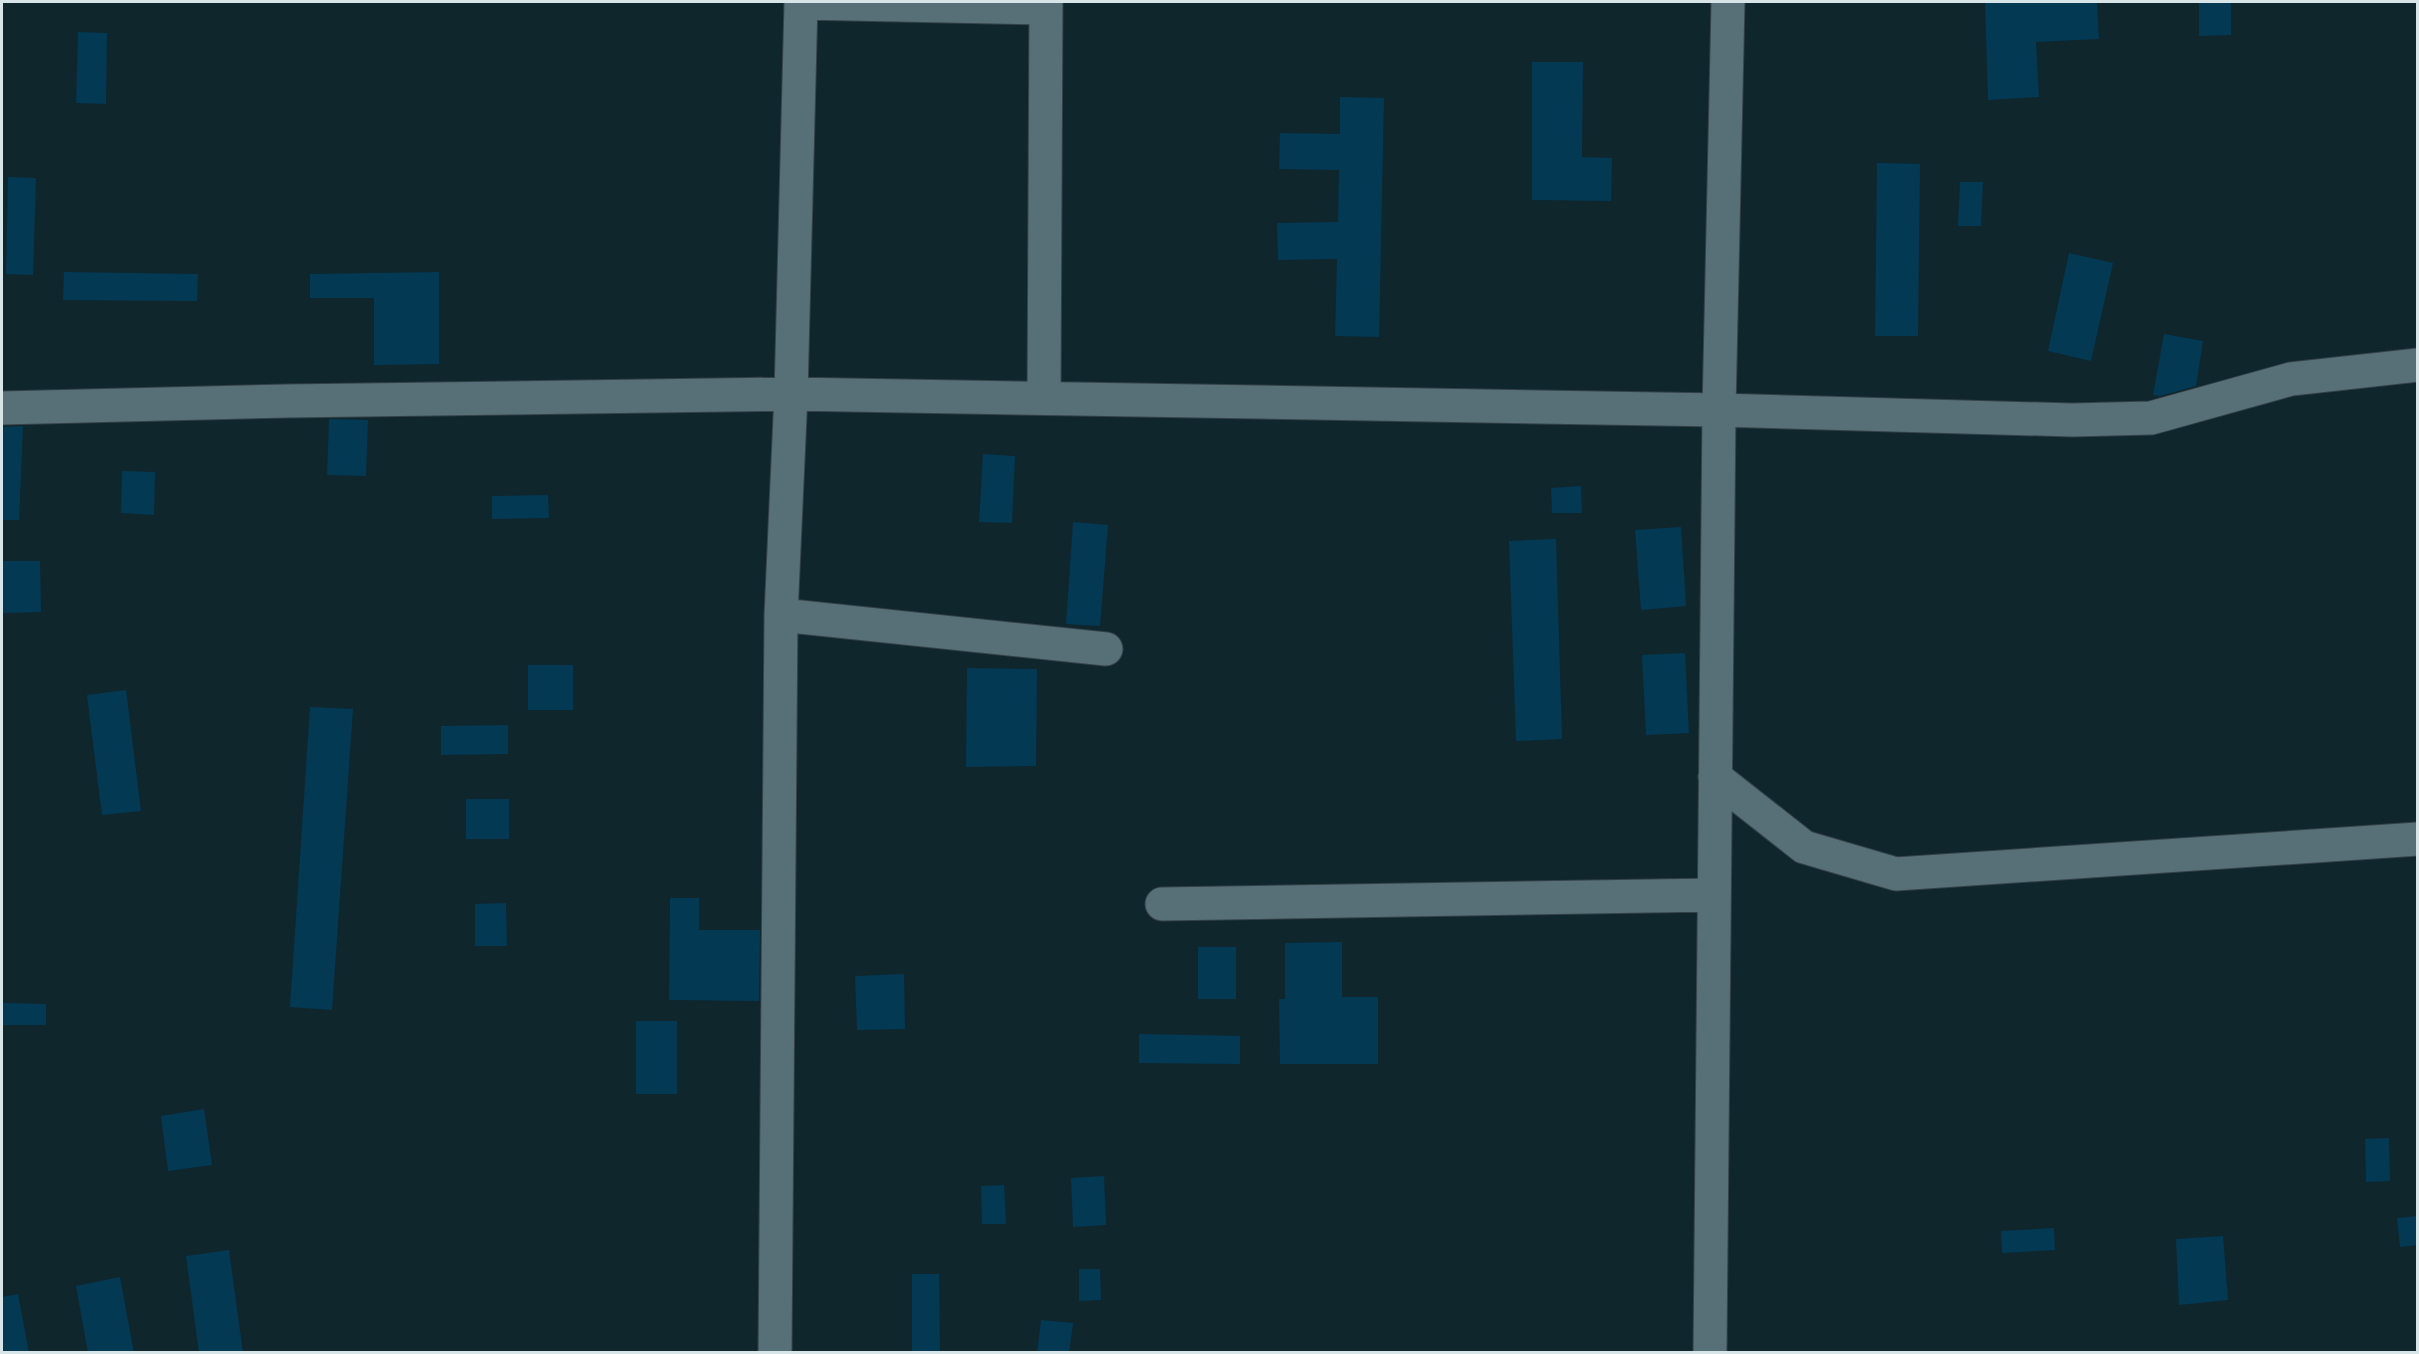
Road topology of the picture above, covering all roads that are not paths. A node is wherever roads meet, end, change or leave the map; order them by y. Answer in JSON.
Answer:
{"nodes":[{"id":1,"x":801,"y":2,"type":"edge"},
{"id":2,"x":1728,"y":2,"type":"edge"},
{"id":3,"x":1046,"y":5,"type":"edge"},
{"id":4,"x":2418,"y":365,"type":"edge"},
{"id":5,"x":791,"y":394,"type":"junction"},
{"id":6,"x":1044,"y":398,"type":"junction"},
{"id":7,"x":2,"y":408,"type":"edge"},
{"id":8,"x":1719,"y":410,"type":"junction"},
{"id":9,"x":781,"y":615,"type":"junction"},
{"id":10,"x":1106,"y":649,"type":"dead end"},
{"id":11,"x":1715,"y":777,"type":"junction"},
{"id":12,"x":2418,"y":838,"type":"edge"},
{"id":13,"x":1714,"y":895,"type":"junction"},
{"id":14,"x":1162,"y":904,"type":"dead end"},
{"id":15,"x":775,"y":1353,"type":"edge"},
{"id":16,"x":1710,"y":1353,"type":"edge"}],
"edges":[{"from":1,"to":3,"type":"street"},
{"from":1,"to":5,"type":"street"},
{"from":2,"to":8,"type":"street"},
{"from":3,"to":6,"type":"street"},
{"from":4,"to":8,"type":"street"},
{"from":5,"to":6,"type":"street"},
{"from":5,"to":7,"type":"street"},
{"from":5,"to":9,"type":"street"},
{"from":6,"to":8,"type":"street"},
{"from":8,"to":11,"type":"street"},
{"from":9,"to":10,"type":"street"},
{"from":9,"to":15,"type":"street"},
{"from":11,"to":12,"type":"street"},
{"from":11,"to":13,"type":"street"},
{"from":13,"to":14,"type":"street"},
{"from":13,"to":16,"type":"street"}]}
